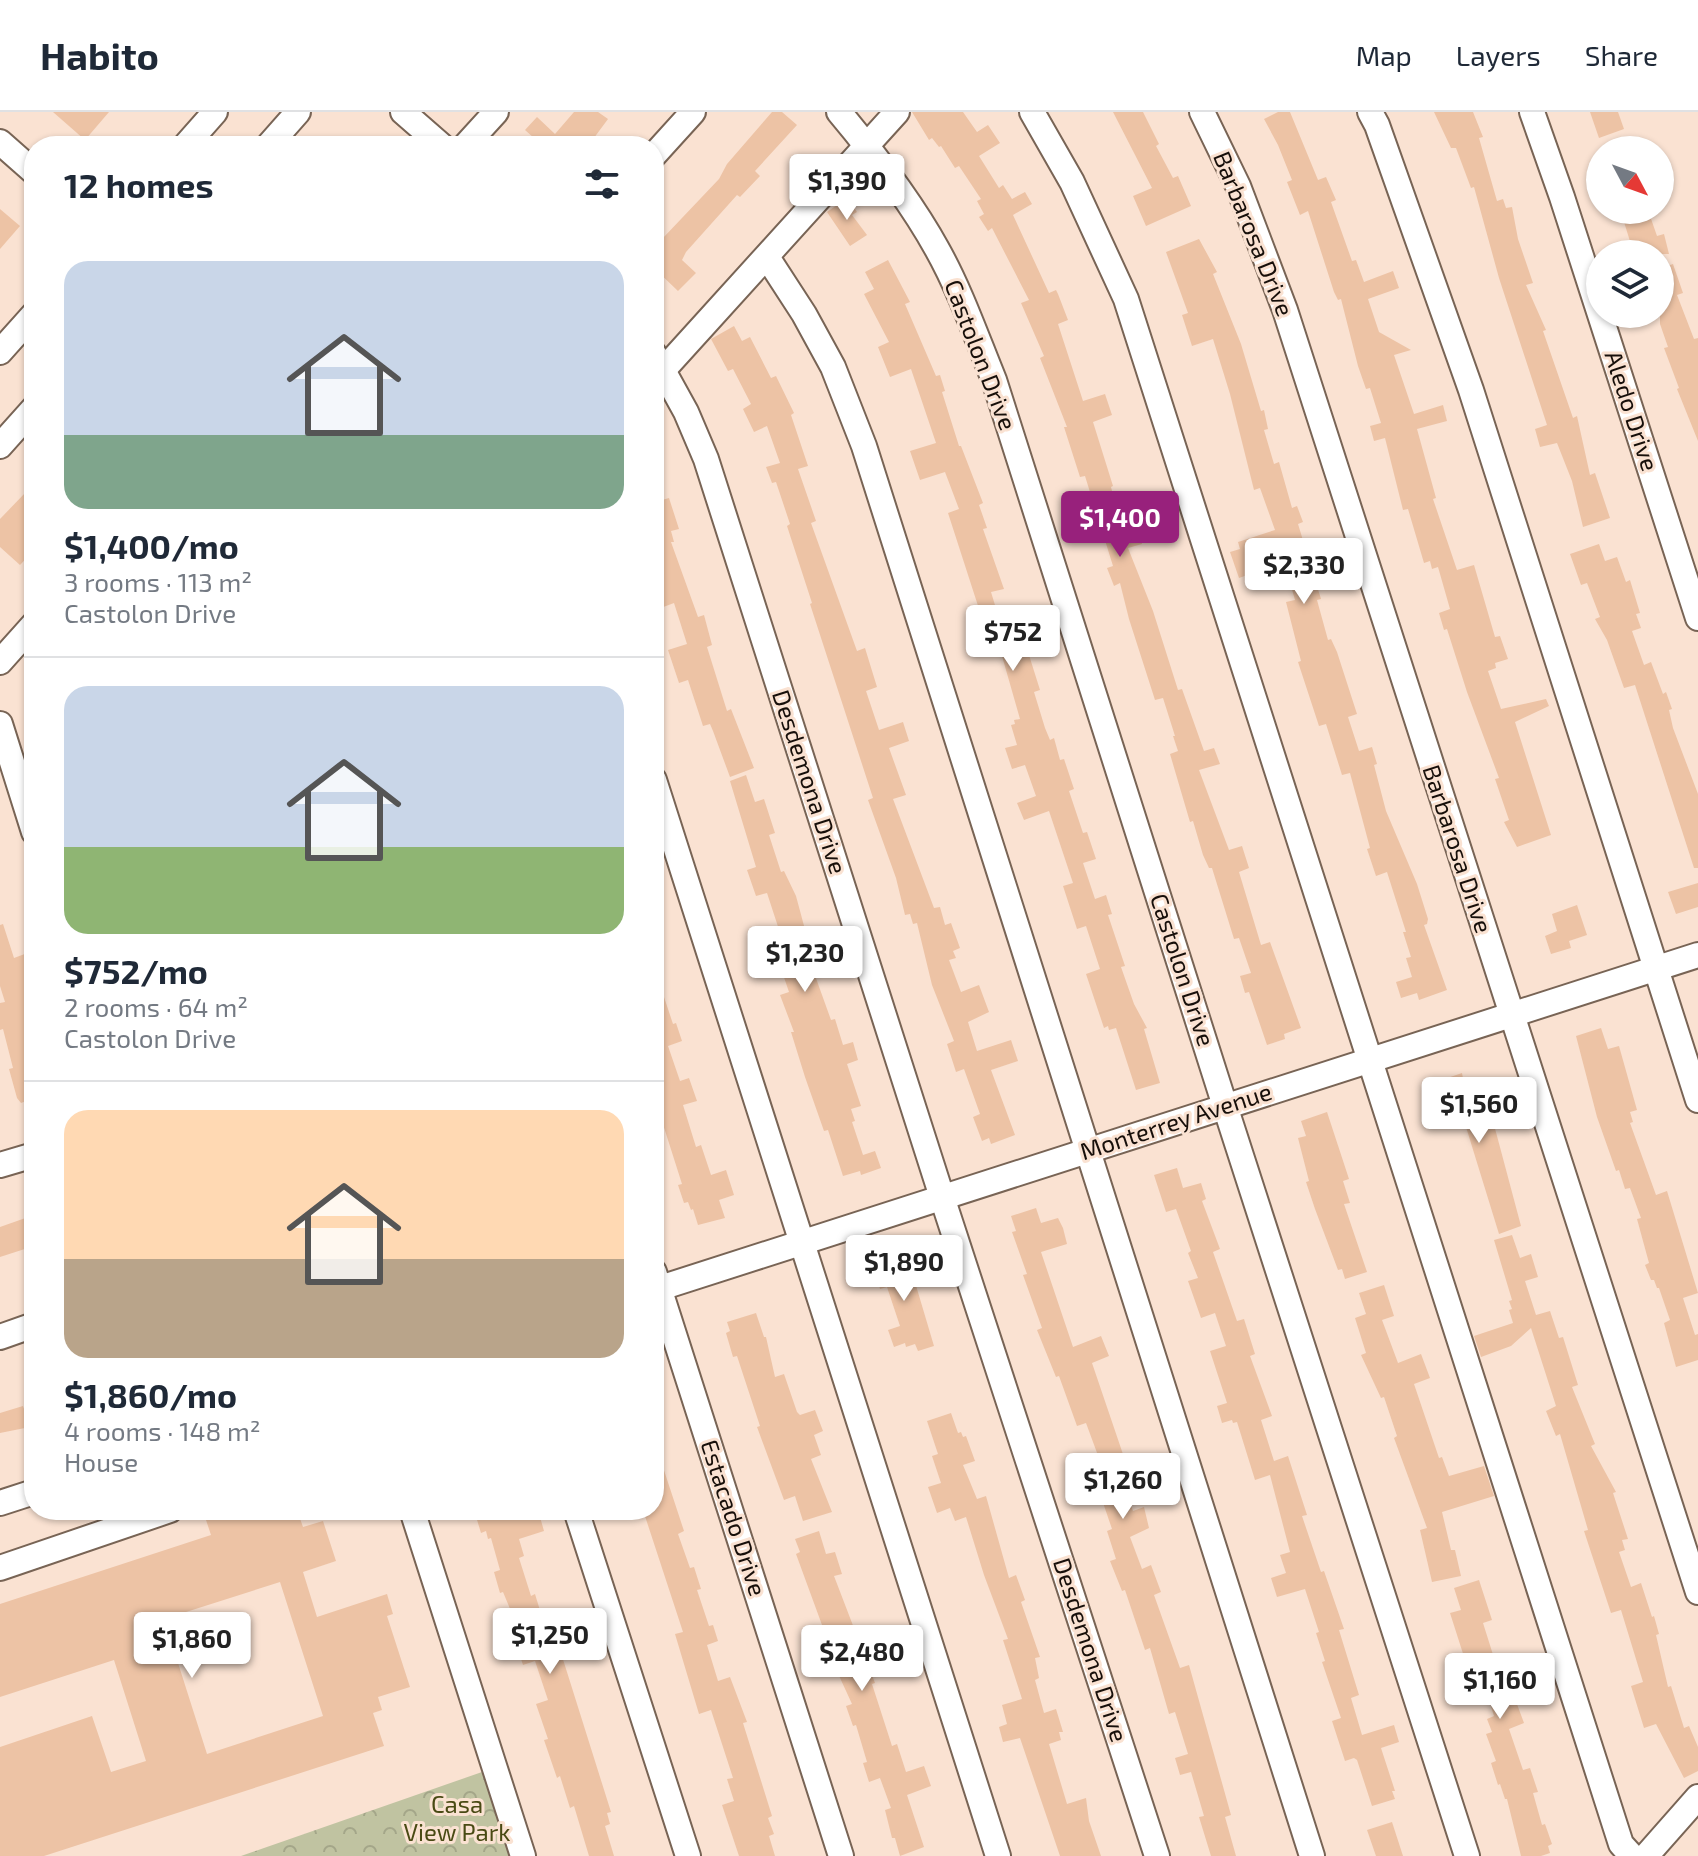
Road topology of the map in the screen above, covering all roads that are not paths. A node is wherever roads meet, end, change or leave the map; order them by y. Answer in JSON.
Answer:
{"nodes":[{"id":1,"x":215,"y":112,"type":"edge"},
{"id":2,"x":298,"y":112,"type":"edge"},
{"id":3,"x":403,"y":112,"type":"edge"},
{"id":4,"x":496,"y":112,"type":"edge"},
{"id":5,"x":693,"y":112,"type":"edge"},
{"id":6,"x":839,"y":112,"type":"edge"},
{"id":7,"x":897,"y":112,"type":"edge"},
{"id":8,"x":1032,"y":112,"type":"edge"},
{"id":9,"x":1202,"y":112,"type":"edge"},
{"id":10,"x":1370,"y":112,"type":"edge"},
{"id":11,"x":1532,"y":112,"type":"edge"},
{"id":12,"x":194,"y":136,"type":"edge"},
{"id":13,"x":277,"y":136,"type":"edge"},
{"id":14,"x":431,"y":136,"type":"edge"},
{"id":15,"x":474,"y":136,"type":"edge"},
{"id":16,"x":0,"y":142,"type":"edge"},
{"id":17,"x":664,"y":144,"type":"edge"},
{"id":18,"x":867,"y":145,"type":"junction"},
{"id":19,"x":24,"y":163,"type":"edge"},
{"id":20,"x":767,"y":257,"type":"junction"},
{"id":21,"x":24,"y":324,"type":"edge"},
{"id":22,"x":1,"y":348,"type":"edge"},
{"id":23,"x":664,"y":361,"type":"edge"},
{"id":24,"x":664,"y":381,"type":"edge"},
{"id":25,"x":24,"y":419,"type":"edge"},
{"id":26,"x":0,"y":446,"type":"edge"},
{"id":27,"x":1698,"y":618,"type":"edge"},
{"id":28,"x":24,"y":635,"type":"edge"},
{"id":29,"x":0,"y":662,"type":"edge"},
{"id":30,"x":0,"y":724,"type":"edge"},
{"id":31,"x":24,"y":800,"type":"edge"},
{"id":32,"x":664,"y":811,"type":"edge"},
{"id":33,"x":1698,"y":955,"type":"edge"},
{"id":34,"x":1656,"y":968,"type":"junction"},
{"id":35,"x":1510,"y":1014,"type":"junction"},
{"id":36,"x":1370,"y":1059,"type":"junction"},
{"id":37,"x":1698,"y":1100,"type":"edge"},
{"id":38,"x":1225,"y":1106,"type":"junction"},
{"id":39,"x":1088,"y":1150,"type":"junction"},
{"id":40,"x":24,"y":1158,"type":"edge"},
{"id":41,"x":0,"y":1165,"type":"edge"},
{"id":42,"x":942,"y":1197,"type":"junction"},
{"id":43,"x":801,"y":1242,"type":"junction"},
{"id":44,"x":664,"y":1282,"type":"edge"},
{"id":45,"x":664,"y":1309,"type":"edge"},
{"id":46,"x":24,"y":1329,"type":"edge"},
{"id":47,"x":0,"y":1337,"type":"edge"},
{"id":48,"x":24,"y":1495,"type":"edge"},
{"id":49,"x":0,"y":1503,"type":"edge"},
{"id":50,"x":141,"y":1520,"type":"edge"},
{"id":51,"x":415,"y":1520,"type":"edge"},
{"id":52,"x":579,"y":1520,"type":"edge"},
{"id":53,"x":0,"y":1568,"type":"edge"},
{"id":54,"x":1698,"y":1592,"type":"edge"},
{"id":55,"x":1698,"y":1797,"type":"edge"},
{"id":56,"x":523,"y":1856,"type":"edge"},
{"id":57,"x":688,"y":1856,"type":"edge"},
{"id":58,"x":841,"y":1856,"type":"edge"},
{"id":59,"x":998,"y":1856,"type":"edge"},
{"id":60,"x":1157,"y":1856,"type":"edge"},
{"id":61,"x":1312,"y":1856,"type":"edge"},
{"id":62,"x":1467,"y":1856,"type":"edge"},
{"id":63,"x":1632,"y":1856,"type":"edge"},
{"id":64,"x":1646,"y":1856,"type":"edge"}],
"edges":[{"from":1,"to":12,"type":"street"},
{"from":2,"to":13,"type":"street"},
{"from":3,"to":14,"type":"street"},
{"from":4,"to":15,"type":"street"},
{"from":5,"to":17,"type":"street"},
{"from":6,"to":18,"type":"street","name":"Castolon Drive"},
{"from":7,"to":18,"type":"street"},
{"from":8,"to":36,"type":"street"},
{"from":9,"to":35,"type":"street","name":"Barbarosa Drive"},
{"from":10,"to":34,"type":"street"},
{"from":11,"to":27,"type":"street","name":"Aledo Drive"},
{"from":16,"to":19,"type":"street"},
{"from":18,"to":20,"type":"street"},
{"from":18,"to":38,"type":"street","name":"Castolon Drive"},
{"from":20,"to":23,"type":"street"},
{"from":20,"to":39,"type":"street"},
{"from":21,"to":22,"type":"street"},
{"from":24,"to":42,"type":"street","name":"Desdemona Drive"},
{"from":25,"to":26,"type":"street"},
{"from":28,"to":29,"type":"street"},
{"from":30,"to":31,"type":"street"},
{"from":32,"to":43,"type":"street"},
{"from":33,"to":34,"type":"street","name":"Monterrey Avenue"},
{"from":34,"to":35,"type":"street","name":"Monterrey Avenue"},
{"from":34,"to":37,"type":"street"},
{"from":35,"to":36,"type":"street","name":"Monterrey Avenue"},
{"from":35,"to":54,"type":"street","name":"Barbarosa Drive"},
{"from":36,"to":38,"type":"street","name":"Monterrey Avenue"},
{"from":36,"to":63,"type":"street"},
{"from":38,"to":39,"type":"street","name":"Monterrey Avenue"},
{"from":38,"to":62,"type":"street","name":"Castolon Drive"},
{"from":39,"to":42,"type":"street","name":"Monterrey Avenue"},
{"from":39,"to":61,"type":"street"},
{"from":40,"to":41,"type":"street"},
{"from":42,"to":43,"type":"street","name":"Monterrey Avenue"},
{"from":42,"to":60,"type":"street","name":"Desdemona Drive"},
{"from":43,"to":44,"type":"street","name":"Monterrey Avenue"},
{"from":43,"to":59,"type":"street"},
{"from":45,"to":58,"type":"street","name":"Estacado Drive"},
{"from":46,"to":47,"type":"street"},
{"from":48,"to":49,"type":"street"},
{"from":50,"to":53,"type":"street"},
{"from":51,"to":56,"type":"street"},
{"from":52,"to":57,"type":"street"},
{"from":55,"to":64,"type":"street"}]}
